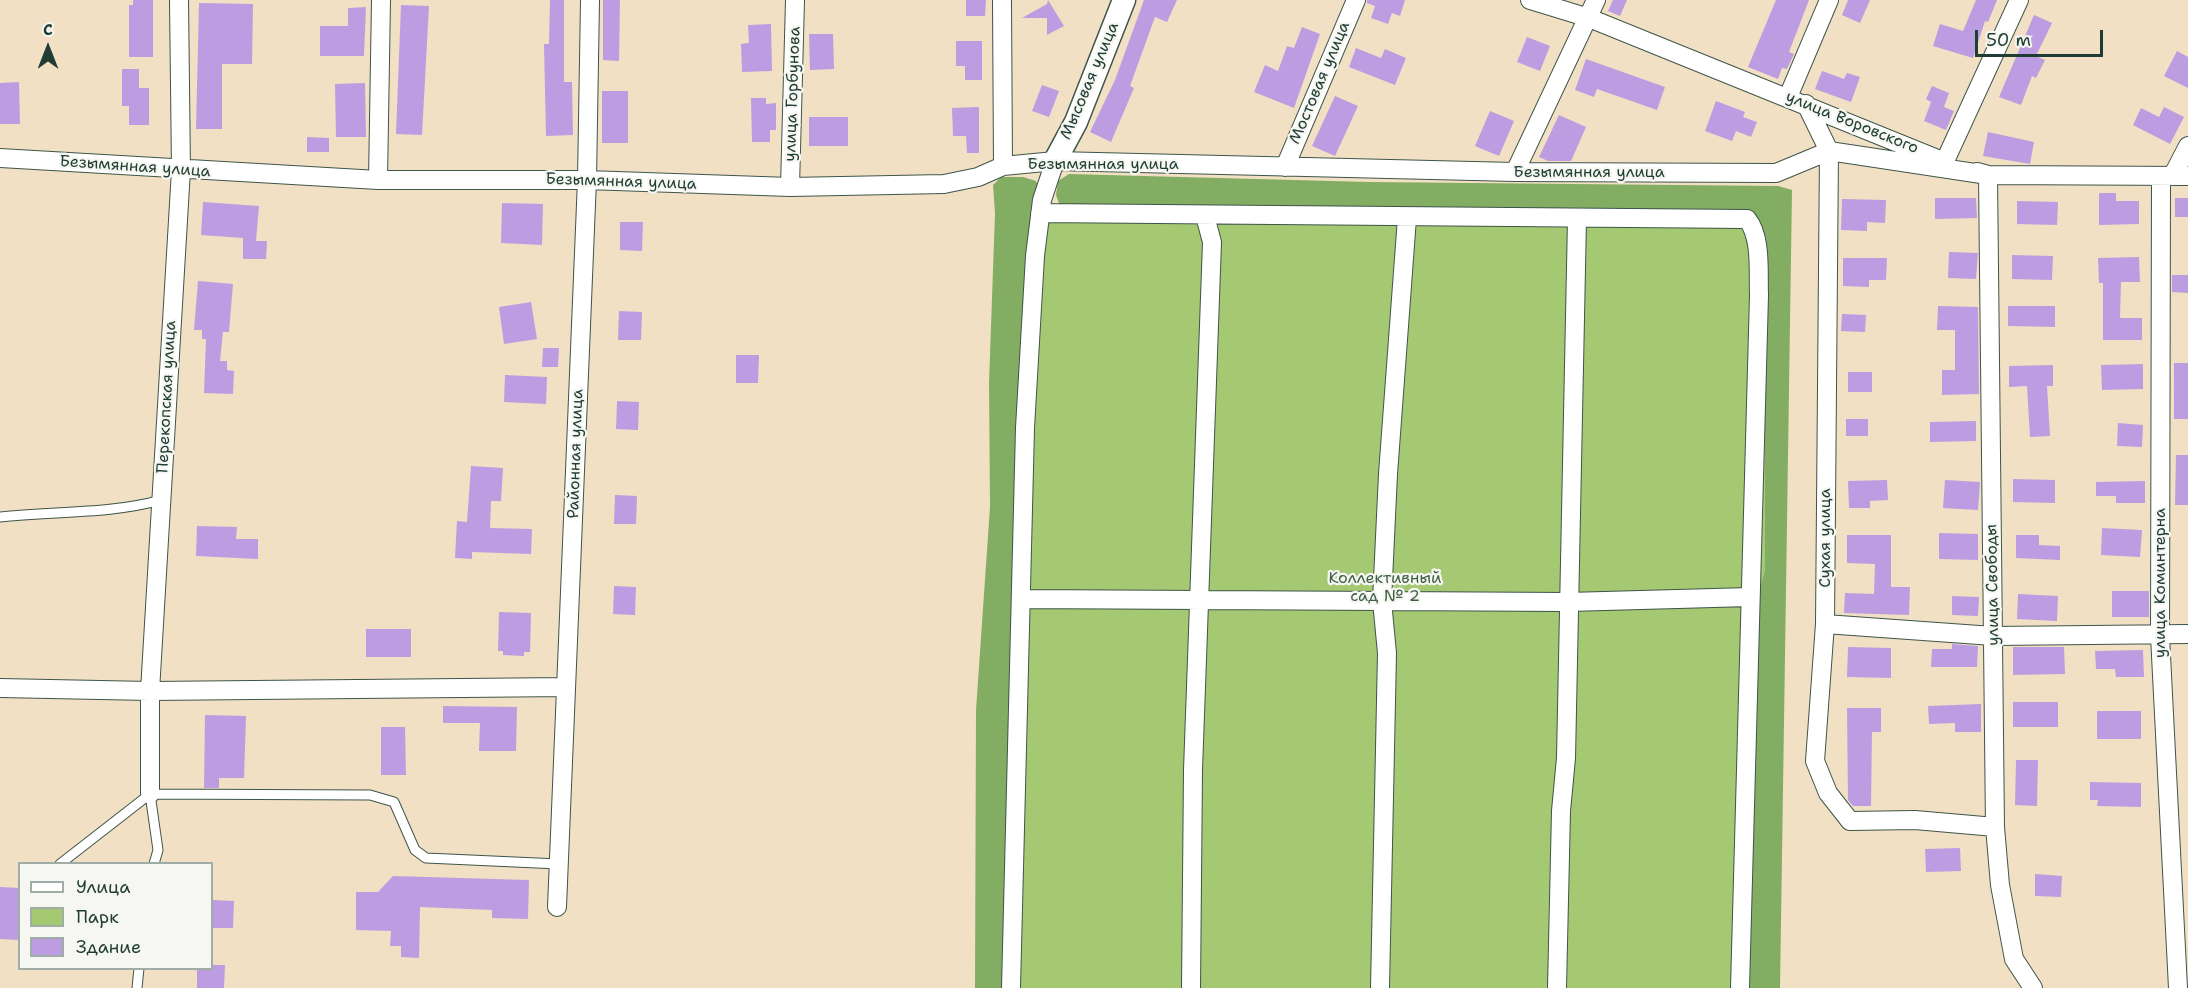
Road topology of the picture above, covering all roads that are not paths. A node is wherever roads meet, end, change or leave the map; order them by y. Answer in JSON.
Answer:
{"nodes":[{"id":1,"x":179,"y":0,"type":"edge"},
{"id":2,"x":381,"y":0,"type":"edge"},
{"id":3,"x":590,"y":0,"type":"edge"},
{"id":4,"x":795,"y":0,"type":"edge"},
{"id":5,"x":1002,"y":0,"type":"edge"},
{"id":6,"x":1124,"y":0,"type":"edge"},
{"id":7,"x":1356,"y":0,"type":"edge"},
{"id":8,"x":1530,"y":0,"type":"edge"},
{"id":9,"x":1596,"y":0,"type":"edge"},
{"id":10,"x":1828,"y":0,"type":"edge"},
{"id":11,"x":2019,"y":0,"type":"edge"},
{"id":12,"x":1589,"y":18,"type":"junction"},
{"id":13,"x":1788,"y":97,"type":"junction"},
{"id":14,"x":1806,"y":104,"type":"junction"},
{"id":15,"x":2188,"y":146,"type":"edge"},
{"id":16,"x":1829,"y":151,"type":"junction"},
{"id":17,"x":0,"y":158,"type":"edge"},
{"id":18,"x":1055,"y":161,"type":"junction"},
{"id":19,"x":1945,"y":162,"type":"junction"},
{"id":20,"x":1003,"y":166,"type":"junction"},
{"id":21,"x":1285,"y":167,"type":"junction"},
{"id":22,"x":181,"y":170,"type":"junction"},
{"id":23,"x":1515,"y":172,"type":"junction"},
{"id":24,"x":1988,"y":175,"type":"junction"},
{"id":25,"x":2174,"y":176,"type":"edge"},
{"id":26,"x":378,"y":180,"type":"junction"},
{"id":27,"x":587,"y":180,"type":"junction"},
{"id":28,"x":790,"y":187,"type":"junction"},
{"id":29,"x":1040,"y":213,"type":"junction"},
{"id":30,"x":1204,"y":216,"type":"junction"},
{"id":31,"x":1407,"y":218,"type":"junction"},
{"id":32,"x":1577,"y":219,"type":"junction"},
{"id":33,"x":161,"y":501,"type":"junction"},
{"id":34,"x":0,"y":517,"type":"edge"},
{"id":35,"x":1750,"y":597,"type":"junction"},
{"id":36,"x":1021,"y":599,"type":"junction"},
{"id":37,"x":1382,"y":601,"type":"junction"},
{"id":38,"x":1200,"y":602,"type":"junction"},
{"id":39,"x":1568,"y":602,"type":"junction"},
{"id":40,"x":1825,"y":624,"type":"junction"},
{"id":41,"x":2188,"y":634,"type":"edge"},
{"id":42,"x":1993,"y":636,"type":"junction"},
{"id":43,"x":2160,"y":636,"type":"junction"},
{"id":44,"x":0,"y":687,"type":"edge"},
{"id":45,"x":566,"y":687,"type":"junction"},
{"id":46,"x":150,"y":691,"type":"junction"},
{"id":47,"x":150,"y":794,"type":"junction"},
{"id":48,"x":1995,"y":827,"type":"junction"},
{"id":49,"x":63,"y":862,"type":"edge"},
{"id":50,"x":155,"y":862,"type":"edge"},
{"id":51,"x":559,"y":864,"type":"junction"},
{"id":52,"x":557,"y":908,"type":"dead end"},
{"id":53,"x":139,"y":970,"type":"edge"},
{"id":54,"x":137,"y":988,"type":"edge"},
{"id":55,"x":1011,"y":988,"type":"edge"},
{"id":56,"x":1191,"y":988,"type":"edge"},
{"id":57,"x":1380,"y":988,"type":"edge"},
{"id":58,"x":1557,"y":988,"type":"edge"},
{"id":59,"x":1740,"y":988,"type":"edge"},
{"id":60,"x":2032,"y":988,"type":"edge"},
{"id":61,"x":2178,"y":988,"type":"edge"}],
"edges":[{"from":1,"to":22,"type":"street","name":"Перекопская улица"},
{"from":2,"to":26,"type":"street"},
{"from":3,"to":27,"type":"street","name":"Районная улица"},
{"from":4,"to":28,"type":"street","name":"улица Горбунова"},
{"from":5,"to":20,"type":"street"},
{"from":6,"to":18,"type":"street","name":"Мысовая улица"},
{"from":7,"to":21,"type":"street","name":"Мостовая улица"},
{"from":8,"to":12,"type":"street","name":"улица Воровского"},
{"from":9,"to":12,"type":"street"},
{"from":10,"to":13,"type":"street"},
{"from":11,"to":19,"type":"street"},
{"from":12,"to":13,"type":"street","name":"улица Воровского"},
{"from":12,"to":23,"type":"street"},
{"from":13,"to":14,"type":"street","name":"улица Воровского"},
{"from":14,"to":16,"type":"street","name":"Сухая улица"},
{"from":14,"to":19,"type":"street","name":"улица Воровского"},
{"from":15,"to":25,"type":"street","name":"улица Коминтерна"},
{"from":16,"to":23,"type":"street","name":"Безымянная улица"},
{"from":16,"to":24,"type":"street"},
{"from":16,"to":40,"type":"street","name":"Сухая улица"},
{"from":17,"to":22,"type":"street","name":"Безымянная улица"},
{"from":18,"to":20,"type":"street","name":"Безымянная улица"},
{"from":18,"to":21,"type":"street","name":"Безымянная улица"},
{"from":18,"to":29,"type":"street"},
{"from":19,"to":24,"type":"street","name":"улица Воровского"},
{"from":20,"to":28,"type":"street","name":"Безымянная улица"},
{"from":21,"to":23,"type":"street","name":"Безымянная улица"},
{"from":22,"to":26,"type":"street","name":"Безымянная улица"},
{"from":22,"to":33,"type":"street","name":"Перекопская улица"},
{"from":24,"to":25,"type":"street","name":"улица Воровского"},
{"from":24,"to":42,"type":"street","name":"улица Свободы"},
{"from":25,"to":43,"type":"street","name":"улица Коминтерна"},
{"from":26,"to":27,"type":"street","name":"Безымянная улица"},
{"from":27,"to":28,"type":"street","name":"Безымянная улица"},
{"from":27,"to":45,"type":"street","name":"Районная улица"},
{"from":29,"to":30,"type":"street"},
{"from":29,"to":36,"type":"street"},
{"from":30,"to":31,"type":"street"},
{"from":30,"to":38,"type":"street"},
{"from":31,"to":32,"type":"street"},
{"from":31,"to":37,"type":"street"},
{"from":32,"to":35,"type":"street"},
{"from":32,"to":39,"type":"street"},
{"from":33,"to":34,"type":"lane"},
{"from":33,"to":46,"type":"street","name":"Перекопская улица"},
{"from":35,"to":39,"type":"street"},
{"from":35,"to":59,"type":"street"},
{"from":36,"to":38,"type":"street"},
{"from":36,"to":55,"type":"street"},
{"from":37,"to":38,"type":"street"},
{"from":37,"to":39,"type":"street"},
{"from":37,"to":57,"type":"street"},
{"from":38,"to":56,"type":"street"},
{"from":39,"to":58,"type":"street"},
{"from":40,"to":42,"type":"street"},
{"from":40,"to":48,"type":"street","name":"Сухая улица"},
{"from":41,"to":43,"type":"street"},
{"from":42,"to":43,"type":"street"},
{"from":42,"to":48,"type":"street","name":"улица Свободы"},
{"from":43,"to":61,"type":"street","name":"улица Коминтерна"},
{"from":44,"to":46,"type":"street"},
{"from":45,"to":46,"type":"street"},
{"from":45,"to":51,"type":"street","name":"Районная улица"},
{"from":46,"to":47,"type":"street","name":"Перекопская улица"},
{"from":47,"to":49,"type":"lane"},
{"from":47,"to":50,"type":"lane"},
{"from":47,"to":51,"type":"lane"},
{"from":48,"to":60,"type":"street","name":"улица Свободы"},
{"from":51,"to":52,"type":"street","name":"Районная улица"},
{"from":53,"to":54,"type":"lane"}]}
